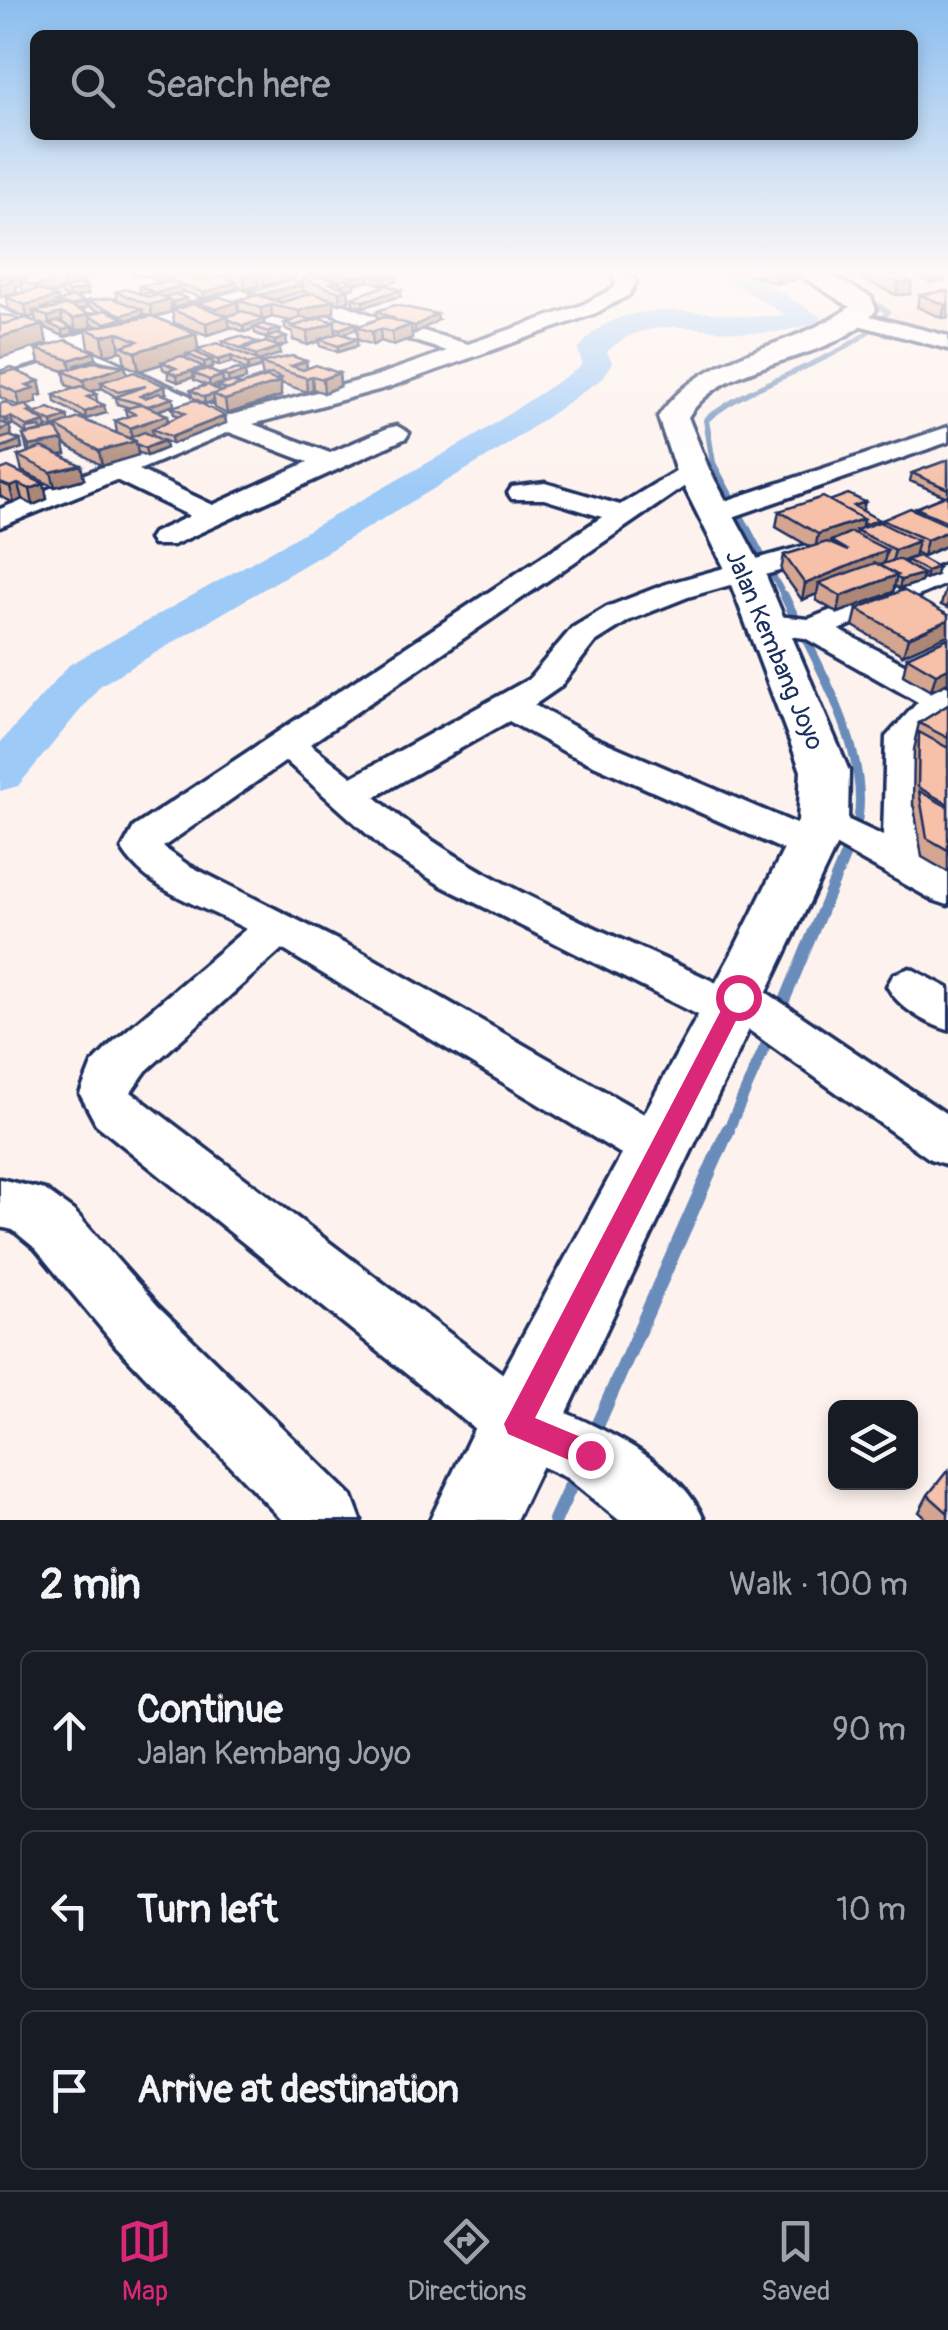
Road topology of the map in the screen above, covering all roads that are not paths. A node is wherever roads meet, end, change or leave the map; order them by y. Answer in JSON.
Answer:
{"nodes":[{"id":1,"x":68,"y":346,"type":"joint"},
{"id":2,"x":451,"y":346,"type":"edge"},
{"id":3,"x":477,"y":346,"type":"edge"},
{"id":4,"x":815,"y":346,"type":"edge"},
{"id":5,"x":465,"y":350,"type":"junction"},
{"id":6,"x":0,"y":365,"type":"edge"},
{"id":7,"x":229,"y":423,"type":"junction"},
{"id":8,"x":397,"y":432,"type":"dead end"},
{"id":9,"x":948,"y":434,"type":"edge"},
{"id":10,"x":332,"y":462,"type":"junction"},
{"id":11,"x":119,"y":471,"type":"junction"},
{"id":12,"x":703,"y":492,"type":"junction"},
{"id":13,"x":522,"y":493,"type":"dead end"},
{"id":14,"x":625,"y":515,"type":"junction"},
{"id":15,"x":213,"y":516,"type":"junction"},
{"id":16,"x":0,"y":520,"type":"edge"},
{"id":17,"x":858,"y":537,"type":"edge"},
{"id":18,"x":163,"y":539,"type":"dead end"},
{"id":19,"x":745,"y":571,"type":"junction"},
{"id":20,"x":948,"y":572,"type":"edge"},
{"id":21,"x":790,"y":627,"type":"junction"},
{"id":22,"x":944,"y":699,"type":"edge"},
{"id":23,"x":507,"y":705,"type":"junction"},
{"id":24,"x":287,"y":744,"type":"junction"},
{"id":25,"x":348,"y":796,"type":"junction"},
{"id":26,"x":816,"y":833,"type":"junction"},
{"id":27,"x":904,"y":865,"type":"junction"},
{"id":28,"x":948,"y":890,"type":"edge"},
{"id":29,"x":278,"y":927,"type":"junction"},
{"id":30,"x":735,"y":1004,"type":"junction"},
{"id":31,"x":948,"y":1143,"type":"edge"},
{"id":32,"x":660,"y":1150,"type":"junction"},
{"id":33,"x":0,"y":1203,"type":"edge"},
{"id":34,"x":518,"y":1424,"type":"junction"},
{"id":35,"x":328,"y":1520,"type":"edge"},
{"id":36,"x":472,"y":1520,"type":"edge"},
{"id":37,"x":671,"y":1520,"type":"edge"}],
"edges":[{"from":1,"to":6,"type":"main road"},
{"from":1,"to":7,"type":"street"},
{"from":2,"to":5,"type":"street"},
{"from":3,"to":5,"type":"street"},
{"from":4,"to":12,"type":"main road","name":"Jalan Kembang Joyo"},
{"from":5,"to":7,"type":"street"},
{"from":7,"to":10,"type":"street"},
{"from":7,"to":11,"type":"street"},
{"from":8,"to":10,"type":"street"},
{"from":9,"to":12,"type":"street"},
{"from":10,"to":15,"type":"street"},
{"from":11,"to":15,"type":"street"},
{"from":11,"to":16,"type":"street"},
{"from":12,"to":14,"type":"street"},
{"from":12,"to":19,"type":"main road","name":"Jalan Kembang Joyo"},
{"from":13,"to":14,"type":"street"},
{"from":14,"to":24,"type":"street"},
{"from":15,"to":18,"type":"street"},
{"from":17,"to":19,"type":"street"},
{"from":19,"to":21,"type":"main road","name":"Jalan Kembang Joyo"},
{"from":19,"to":23,"type":"street"},
{"from":20,"to":21,"type":"street"},
{"from":21,"to":22,"type":"street"},
{"from":21,"to":26,"type":"main road","name":"Jalan Kembang Joyo"},
{"from":22,"to":27,"type":"street"},
{"from":23,"to":25,"type":"street"},
{"from":23,"to":26,"type":"street"},
{"from":24,"to":25,"type":"street"},
{"from":24,"to":29,"type":"street"},
{"from":25,"to":30,"type":"street"},
{"from":26,"to":27,"type":"street"},
{"from":26,"to":30,"type":"main road","name":"Jalan Kembang Joyo"},
{"from":27,"to":28,"type":"street"},
{"from":29,"to":32,"type":"street"},
{"from":29,"to":34,"type":"street"},
{"from":30,"to":31,"type":"street"},
{"from":30,"to":32,"type":"main road","name":"Jalan Kembang Joyo"},
{"from":32,"to":34,"type":"main road","name":"Jalan Kembang Joyo"},
{"from":33,"to":35,"type":"street"},
{"from":34,"to":36,"type":"main road","name":"Jalan Kembang Joyo"},
{"from":34,"to":37,"type":"street"}]}
